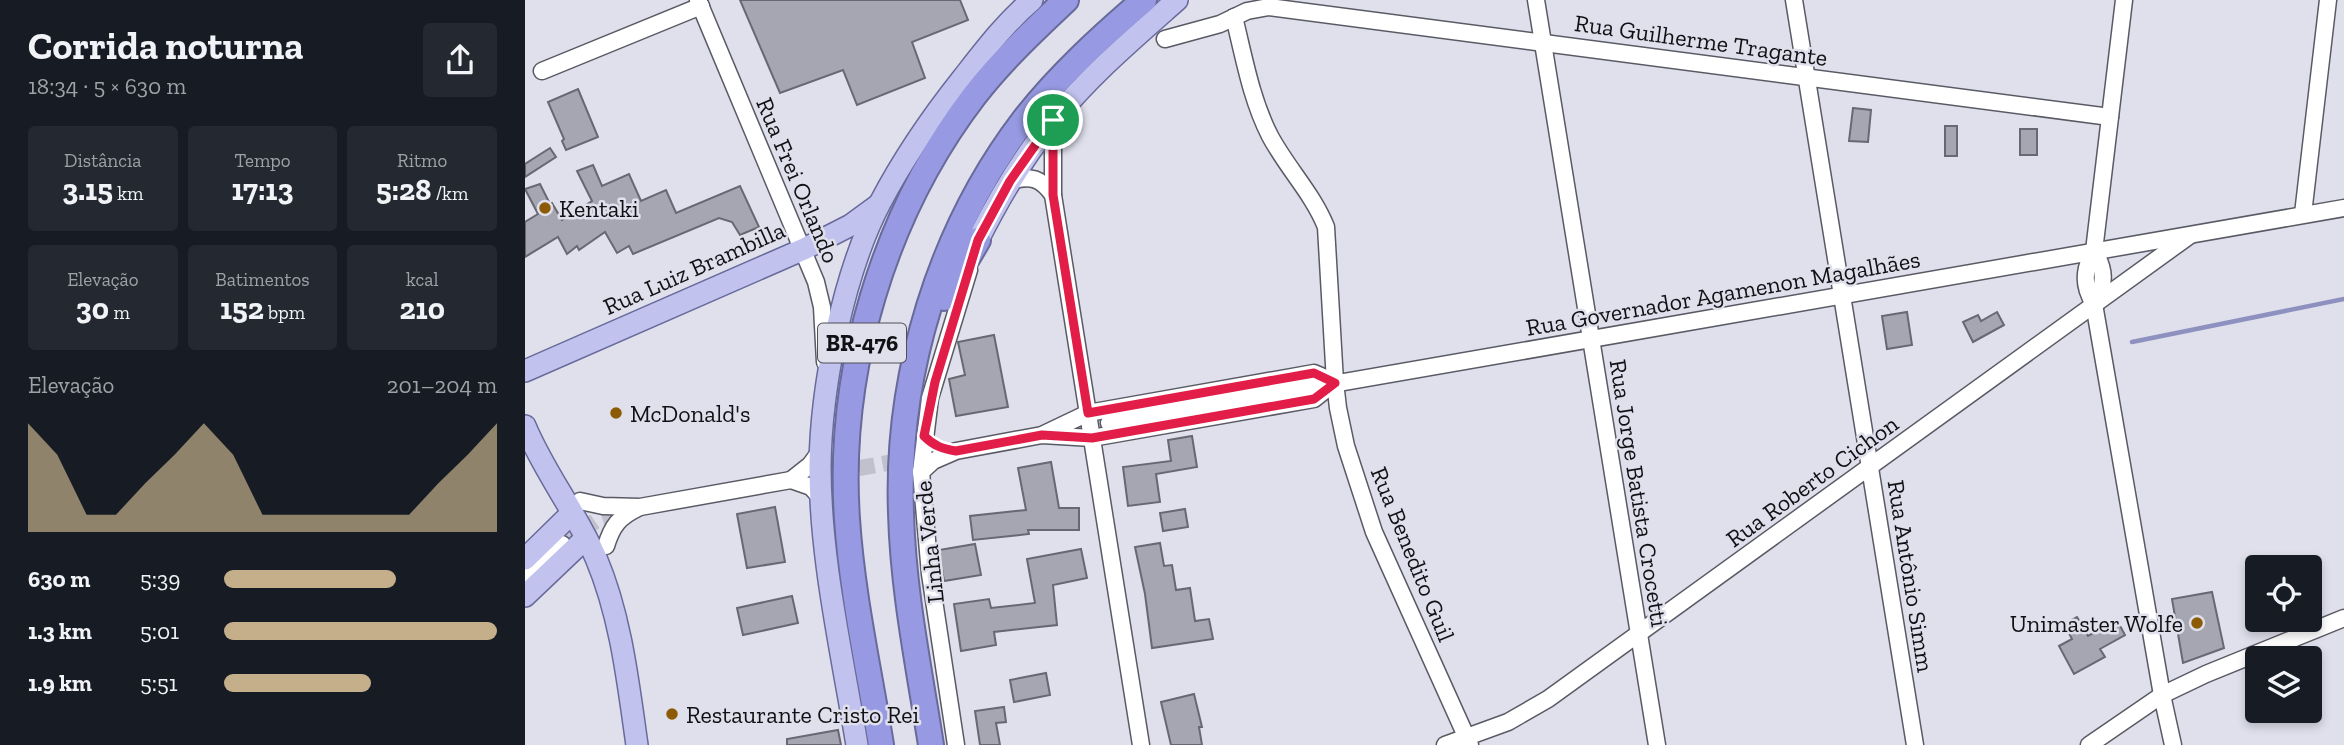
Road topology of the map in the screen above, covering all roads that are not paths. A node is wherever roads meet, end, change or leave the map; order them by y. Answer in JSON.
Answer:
{"nodes":[{"id":1,"x":1032,"y":0,"type":"edge"},
{"id":2,"x":1066,"y":0,"type":"edge"},
{"id":3,"x":1144,"y":0,"type":"edge"},
{"id":4,"x":1177,"y":0,"type":"edge"},
{"id":5,"x":1536,"y":0,"type":"edge"},
{"id":6,"x":1794,"y":0,"type":"edge"},
{"id":7,"x":2123,"y":0,"type":"edge"},
{"id":8,"x":2328,"y":0,"type":"edge"},
{"id":9,"x":700,"y":3,"type":"edge"},
{"id":10,"x":1011,"y":8,"type":"edge"},
{"id":11,"x":1234,"y":17,"type":"junction"},
{"id":12,"x":1165,"y":39,"type":"dead end"},
{"id":13,"x":1543,"y":42,"type":"junction"},
{"id":14,"x":542,"y":71,"type":"dead end"},
{"id":15,"x":1806,"y":77,"type":"junction"},
{"id":16,"x":2110,"y":117,"type":"junction"},
{"id":17,"x":1053,"y":120,"type":"junction"},
{"id":18,"x":1010,"y":181,"type":"junction"},
{"id":19,"x":1053,"y":195,"type":"junction"},
{"id":20,"x":879,"y":205,"type":"junction"},
{"id":21,"x":2344,"y":208,"type":"edge"},
{"id":22,"x":2303,"y":214,"type":"junction"},
{"id":23,"x":2194,"y":232,"type":"junction"},
{"id":24,"x":978,"y":240,"type":"junction"},
{"id":25,"x":804,"y":248,"type":"junction"},
{"id":26,"x":2094,"y":251,"type":"junction"},
{"id":27,"x":1842,"y":296,"type":"junction"},
{"id":28,"x":2094,"y":304,"type":"junction"},
{"id":29,"x":921,"y":338,"type":"junction"},
{"id":30,"x":1591,"y":339,"type":"junction"},
{"id":31,"x":525,"y":371,"type":"edge"},
{"id":32,"x":1335,"y":383,"type":"junction"},
{"id":33,"x":826,"y":384,"type":"junction"},
{"id":34,"x":1088,"y":413,"type":"junction"},
{"id":35,"x":1109,"y":423,"type":"tunnel mouth"},
{"id":36,"x":525,"y":424,"type":"edge"},
{"id":37,"x":1042,"y":435,"type":"junction"},
{"id":38,"x":924,"y":436,"type":"junction"},
{"id":39,"x":1092,"y":438,"type":"junction"},
{"id":40,"x":821,"y":450,"type":"junction"},
{"id":41,"x":956,"y":451,"type":"junction"},
{"id":42,"x":1871,"y":466,"type":"junction"},
{"id":43,"x":921,"y":472,"type":"junction"},
{"id":44,"x":791,"y":480,"type":"junction"},
{"id":45,"x":821,"y":498,"type":"junction"},
{"id":46,"x":576,"y":507,"type":"junction"},
{"id":47,"x":640,"y":507,"type":"junction"},
{"id":48,"x":586,"y":538,"type":"junction"},
{"id":49,"x":562,"y":544,"type":"tunnel mouth"},
{"id":50,"x":606,"y":546,"type":"junction"},
{"id":51,"x":525,"y":559,"type":"edge"},
{"id":52,"x":525,"y":579,"type":"edge"},
{"id":53,"x":525,"y":596,"type":"edge"},
{"id":54,"x":2344,"y":618,"type":"edge"},
{"id":55,"x":1639,"y":634,"type":"junction"},
{"id":56,"x":621,"y":640,"type":"junction"},
{"id":57,"x":2162,"y":695,"type":"junction"},
{"id":58,"x":1469,"y":742,"type":"edge"},
{"id":59,"x":637,"y":745,"type":"edge"},
{"id":60,"x":857,"y":745,"type":"edge"},
{"id":61,"x":881,"y":745,"type":"edge"},
{"id":62,"x":931,"y":745,"type":"edge"},
{"id":63,"x":956,"y":745,"type":"edge"},
{"id":64,"x":1141,"y":745,"type":"edge"},
{"id":65,"x":1445,"y":745,"type":"edge"},
{"id":66,"x":1657,"y":745,"type":"edge"},
{"id":67,"x":1915,"y":745,"type":"edge"},
{"id":68,"x":2089,"y":745,"type":"edge"},
{"id":69,"x":2173,"y":745,"type":"edge"}],
"edges":[{"from":1,"to":10,"type":"main road"},
{"from":2,"to":61,"type":"highway","number":"BR-476"},
{"from":3,"to":29,"type":"highway","name":"Linha Verde","number":"BR-476"},
{"from":4,"to":17,"type":"main road","name":"Linha Verde"},
{"from":5,"to":13,"type":"street","name":"Rua Jorge Batista Crocetti"},
{"from":6,"to":15,"type":"street","name":"Rua Antônio Simm"},
{"from":7,"to":16,"type":"street"},
{"from":8,"to":22,"type":"street"},
{"from":9,"to":14,"type":"street"},
{"from":9,"to":25,"type":"street","name":"Rua Frei Orlando"},
{"from":10,"to":20,"type":"main road"},
{"from":11,"to":12,"type":"street","name":"Rua Guilherme Tragante"},
{"from":11,"to":13,"type":"street","name":"Rua Guilherme Tragante"},
{"from":11,"to":32,"type":"street","name":"Rua Benedito Guil"},
{"from":13,"to":15,"type":"street","name":"Rua Guilherme Tragante"},
{"from":13,"to":30,"type":"street","name":"Rua Jorge Batista Crocetti"},
{"from":15,"to":16,"type":"street","name":"Rua Guilherme Tragante"},
{"from":15,"to":27,"type":"street","name":"Rua Antônio Simm"},
{"from":16,"to":26,"type":"street"},
{"from":17,"to":18,"type":"main road","name":"Linha Verde"},
{"from":17,"to":19,"type":"street"},
{"from":18,"to":19,"type":"street"},
{"from":18,"to":24,"type":"main road","name":"Linha Verde"},
{"from":19,"to":34,"type":"street"},
{"from":20,"to":25,"type":"main road","name":"Rua Luiz Brambilla"},
{"from":20,"to":33,"type":"main road"},
{"from":21,"to":22,"type":"street","name":"Rua Governador Agamenon Magalhães"},
{"from":22,"to":23,"type":"street","name":"Rua Governador Agamenon Magalhães"},
{"from":23,"to":26,"type":"street","name":"Rua Governador Agamenon Magalhães"},
{"from":23,"to":28,"type":"street","name":"Rua Roberto Cichon"},
{"from":24,"to":29,"type":"highway"},
{"from":24,"to":38,"type":"street","name":"Linha Verde"},
{"from":25,"to":31,"type":"main road","name":"Rua Luiz Brambilla"},
{"from":25,"to":33,"type":"street","name":"Rua Frei Orlando"},
{"from":26,"to":27,"type":"street","name":"Rua Governador Agamenon Magalhães"},
{"from":26,"to":28,"type":"street"},
{"from":27,"to":30,"type":"street","name":"Rua Governador Agamenon Magalhães"},
{"from":27,"to":42,"type":"street","name":"Rua Antônio Simm"},
{"from":28,"to":42,"type":"street","name":"Rua Roberto Cichon"},
{"from":28,"to":57,"type":"street"},
{"from":29,"to":62,"type":"highway","name":"Linha Verde","number":"BR-476"},
{"from":30,"to":32,"type":"street","name":"Rua Governador Agamenon Magalhães"},
{"from":30,"to":55,"type":"street","name":"Rua Jorge Batista Crocetti"},
{"from":32,"to":34,"type":"street"},
{"from":32,"to":35,"type":"street","name":"Rua Governador Agamenon Magalhães"},
{"from":32,"to":39,"type":"street"},
{"from":32,"to":58,"type":"street","name":"Rua Benedito Guil"},
{"from":33,"to":40,"type":"main road"},
{"from":34,"to":37,"type":"street"},
{"from":34,"to":39,"type":"street"},
{"from":36,"to":46,"type":"main road"},
{"from":37,"to":39,"type":"street"},
{"from":37,"to":41,"type":"street"},
{"from":38,"to":41,"type":"street"},
{"from":38,"to":43,"type":"street","name":"Linha Verde"},
{"from":39,"to":64,"type":"street"},
{"from":40,"to":44,"type":"street"},
{"from":40,"to":45,"type":"main road"},
{"from":41,"to":43,"type":"street"},
{"from":42,"to":55,"type":"street","name":"Rua Roberto Cichon"},
{"from":42,"to":67,"type":"street","name":"Rua Antônio Simm"},
{"from":43,"to":63,"type":"street","name":"Linha Verde"},
{"from":44,"to":45,"type":"street"},
{"from":44,"to":47,"type":"street"},
{"from":45,"to":60,"type":"main road"},
{"from":46,"to":47,"type":"street"},
{"from":46,"to":48,"type":"main road"},
{"from":46,"to":50,"type":"main road"},
{"from":46,"to":51,"type":"main road"},
{"from":47,"to":50,"type":"street"},
{"from":48,"to":53,"type":"main road"},
{"from":48,"to":56,"type":"main road"},
{"from":49,"to":52,"type":"street"},
{"from":50,"to":56,"type":"main road"},
{"from":54,"to":57,"type":"street"},
{"from":55,"to":58,"type":"street","name":"Rua Roberto Cichon"},
{"from":55,"to":66,"type":"street","name":"Rua Jorge Batista Crocetti"},
{"from":56,"to":59,"type":"main road"},
{"from":57,"to":68,"type":"street"},
{"from":57,"to":69,"type":"street"},
{"from":58,"to":65,"type":"street","name":"Rua Roberto Cichon"}]}
